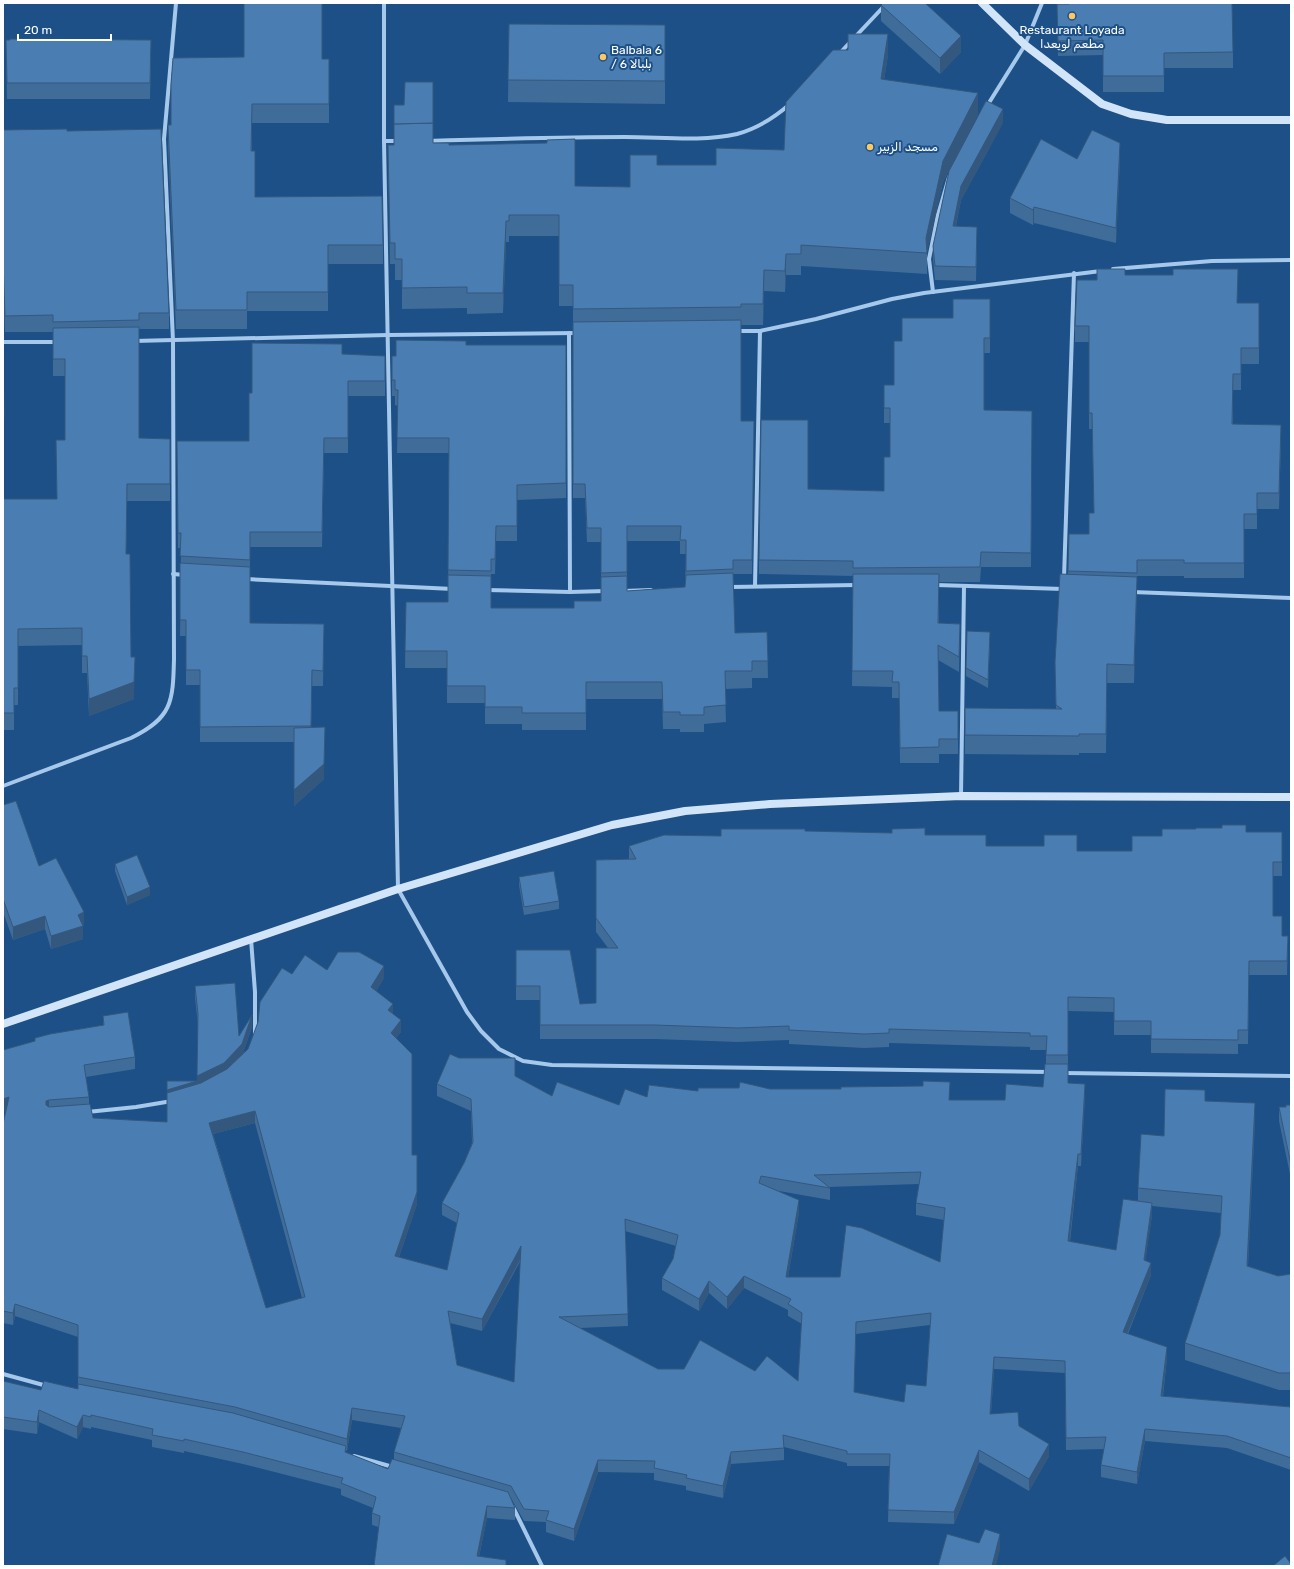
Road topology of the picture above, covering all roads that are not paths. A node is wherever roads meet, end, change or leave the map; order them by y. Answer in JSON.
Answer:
{"nodes":[{"id":1,"x":176,"y":3,"type":"edge"},
{"id":2,"x":384,"y":3,"type":"edge"},
{"id":3,"x":887,"y":3,"type":"edge"},
{"id":4,"x":982,"y":3,"type":"edge"},
{"id":5,"x":1042,"y":3,"type":"edge"},
{"id":6,"x":1025,"y":45,"type":"junction"},
{"id":7,"x":836,"y":58,"type":"edge"},
{"id":8,"x":794,"y":101,"type":"edge"},
{"id":9,"x":984,"y":110,"type":"edge"},
{"id":10,"x":1291,"y":120,"type":"edge"},
{"id":11,"x":384,"y":141,"type":"junction"},
{"id":12,"x":408,"y":141,"type":"edge"},
{"id":13,"x":423,"y":141,"type":"edge"},
{"id":14,"x":953,"y":170,"type":"edge"},
{"id":15,"x":1291,"y":260,"type":"edge"},
{"id":16,"x":1074,"y":273,"type":"junction"},
{"id":17,"x":933,"y":292,"type":"junction"},
{"id":18,"x":729,"y":331,"type":"edge"},
{"id":19,"x":760,"y":331,"type":"junction"},
{"id":20,"x":569,"y":333,"type":"junction"},
{"id":21,"x":584,"y":333,"type":"edge"},
{"id":22,"x":388,"y":335,"type":"junction"},
{"id":23,"x":126,"y":341,"type":"edge"},
{"id":24,"x":173,"y":341,"type":"junction"},
{"id":25,"x":3,"y":342,"type":"edge"},
{"id":26,"x":65,"y":342,"type":"edge"},
{"id":27,"x":173,"y":574,"type":"junction"},
{"id":28,"x":188,"y":575,"type":"edge"},
{"id":29,"x":243,"y":578,"type":"edge"},
{"id":30,"x":862,"y":585,"type":"edge"},
{"id":31,"x":932,"y":585,"type":"edge"},
{"id":32,"x":755,"y":586,"type":"junction"},
{"id":33,"x":964,"y":586,"type":"junction"},
{"id":34,"x":391,"y":587,"type":"junction"},
{"id":35,"x":724,"y":587,"type":"edge"},
{"id":36,"x":461,"y":589,"type":"edge"},
{"id":37,"x":1064,"y":589,"type":"junction"},
{"id":38,"x":1072,"y":589,"type":"edge"},
{"id":39,"x":477,"y":590,"type":"edge"},
{"id":40,"x":655,"y":590,"type":"edge"},
{"id":41,"x":609,"y":591,"type":"edge"},
{"id":42,"x":617,"y":591,"type":"edge"},
{"id":43,"x":1127,"y":591,"type":"edge"},
{"id":44,"x":570,"y":592,"type":"junction"},
{"id":45,"x":1291,"y":598,"type":"edge"},
{"id":46,"x":3,"y":786,"type":"edge"},
{"id":47,"x":961,"y":796,"type":"junction"},
{"id":48,"x":1291,"y":797,"type":"edge"},
{"id":49,"x":398,"y":889,"type":"junction"},
{"id":50,"x":251,"y":939,"type":"junction"},
{"id":51,"x":3,"y":1024,"type":"edge"},
{"id":52,"x":253,"y":1040,"type":"edge"},
{"id":53,"x":1053,"y":1072,"type":"edge"},
{"id":54,"x":1061,"y":1073,"type":"edge"},
{"id":55,"x":1291,"y":1076,"type":"edge"},
{"id":56,"x":178,"y":1099,"type":"edge"},
{"id":57,"x":81,"y":1112,"type":"edge"},
{"id":58,"x":3,"y":1374,"type":"edge"},
{"id":59,"x":55,"y":1388,"type":"edge"},
{"id":60,"x":346,"y":1454,"type":"edge"},
{"id":61,"x":399,"y":1469,"type":"edge"},
{"id":62,"x":510,"y":1501,"type":"edge"},
{"id":63,"x":542,"y":1566,"type":"edge"}],
"edges":[{"from":1,"to":24,"type":"street"},
{"from":2,"to":11,"type":"street"},
{"from":3,"to":7,"type":"street"},
{"from":4,"to":6,"type":"main road"},
{"from":5,"to":6,"type":"street"},
{"from":6,"to":9,"type":"street"},
{"from":6,"to":10,"type":"main road"},
{"from":8,"to":13,"type":"street"},
{"from":11,"to":12,"type":"street"},
{"from":11,"to":22,"type":"street"},
{"from":14,"to":17,"type":"street"},
{"from":15,"to":16,"type":"street"},
{"from":16,"to":17,"type":"street"},
{"from":16,"to":37,"type":"street"},
{"from":17,"to":19,"type":"street"},
{"from":18,"to":19,"type":"street"},
{"from":19,"to":32,"type":"street"},
{"from":20,"to":21,"type":"street"},
{"from":20,"to":22,"type":"street"},
{"from":20,"to":44,"type":"street"},
{"from":22,"to":24,"type":"street"},
{"from":22,"to":34,"type":"street"},
{"from":23,"to":24,"type":"street"},
{"from":24,"to":27,"type":"street"},
{"from":25,"to":26,"type":"street"},
{"from":27,"to":28,"type":"street"},
{"from":27,"to":46,"type":"street"},
{"from":29,"to":34,"type":"street"},
{"from":30,"to":32,"type":"street"},
{"from":31,"to":33,"type":"street"},
{"from":32,"to":35,"type":"street"},
{"from":33,"to":37,"type":"street"},
{"from":33,"to":47,"type":"street"},
{"from":34,"to":36,"type":"street"},
{"from":34,"to":49,"type":"street"},
{"from":37,"to":38,"type":"street"},
{"from":39,"to":44,"type":"street"},
{"from":40,"to":42,"type":"street"},
{"from":41,"to":44,"type":"street"},
{"from":43,"to":45,"type":"street"},
{"from":47,"to":48,"type":"main road"},
{"from":47,"to":49,"type":"main road"},
{"from":49,"to":50,"type":"main road"},
{"from":49,"to":53,"type":"street"},
{"from":50,"to":51,"type":"main road"},
{"from":50,"to":52,"type":"street"},
{"from":54,"to":55,"type":"street"},
{"from":56,"to":57,"type":"street"},
{"from":58,"to":59,"type":"street"},
{"from":60,"to":61,"type":"street"},
{"from":62,"to":63,"type":"street"}]}
